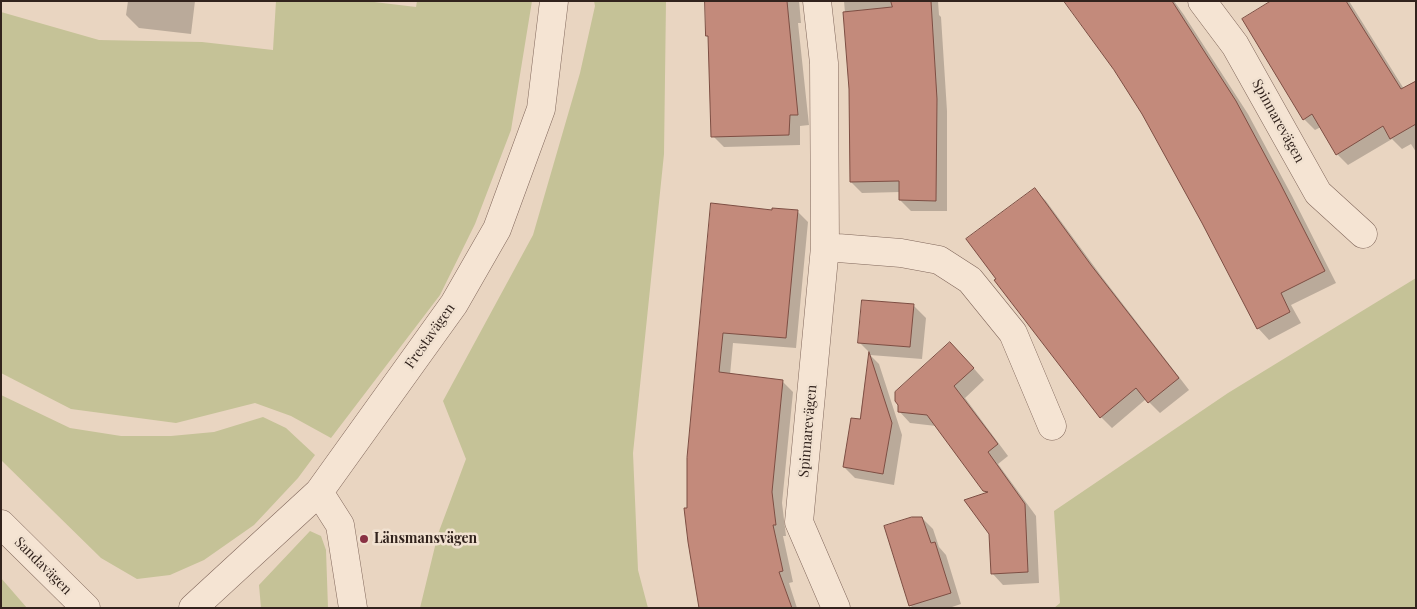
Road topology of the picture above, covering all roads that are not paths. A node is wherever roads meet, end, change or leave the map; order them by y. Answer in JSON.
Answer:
{"nodes":[{"id":1,"x":554,"y":1,"type":"edge"},
{"id":2,"x":817,"y":1,"type":"edge"},
{"id":3,"x":1202,"y":1,"type":"edge"},
{"id":4,"x":1363,"y":234,"type":"dead end"},
{"id":5,"x":825,"y":247,"type":"junction"},
{"id":6,"x":1052,"y":426,"type":"dead end"},
{"id":7,"x":319,"y":492,"type":"junction"},
{"id":8,"x":1,"y":524,"type":"edge"},
{"id":9,"x":210,"y":602,"type":"edge"},
{"id":10,"x":86,"y":608,"type":"edge"},
{"id":11,"x":353,"y":608,"type":"edge"},
{"id":12,"x":836,"y":608,"type":"edge"}],
"edges":[{"from":1,"to":7,"type":"street","name":"Frestavägen"},
{"from":2,"to":5,"type":"street","name":"Spinnarevägen"},
{"from":3,"to":4,"type":"street","name":"Spinnarevägen"},
{"from":5,"to":6,"type":"street"},
{"from":5,"to":12,"type":"street","name":"Spinnarevägen"},
{"from":7,"to":9,"type":"street","name":"Frestavägen"},
{"from":7,"to":11,"type":"street"},
{"from":8,"to":10,"type":"street","name":"Sandavägen"}]}
